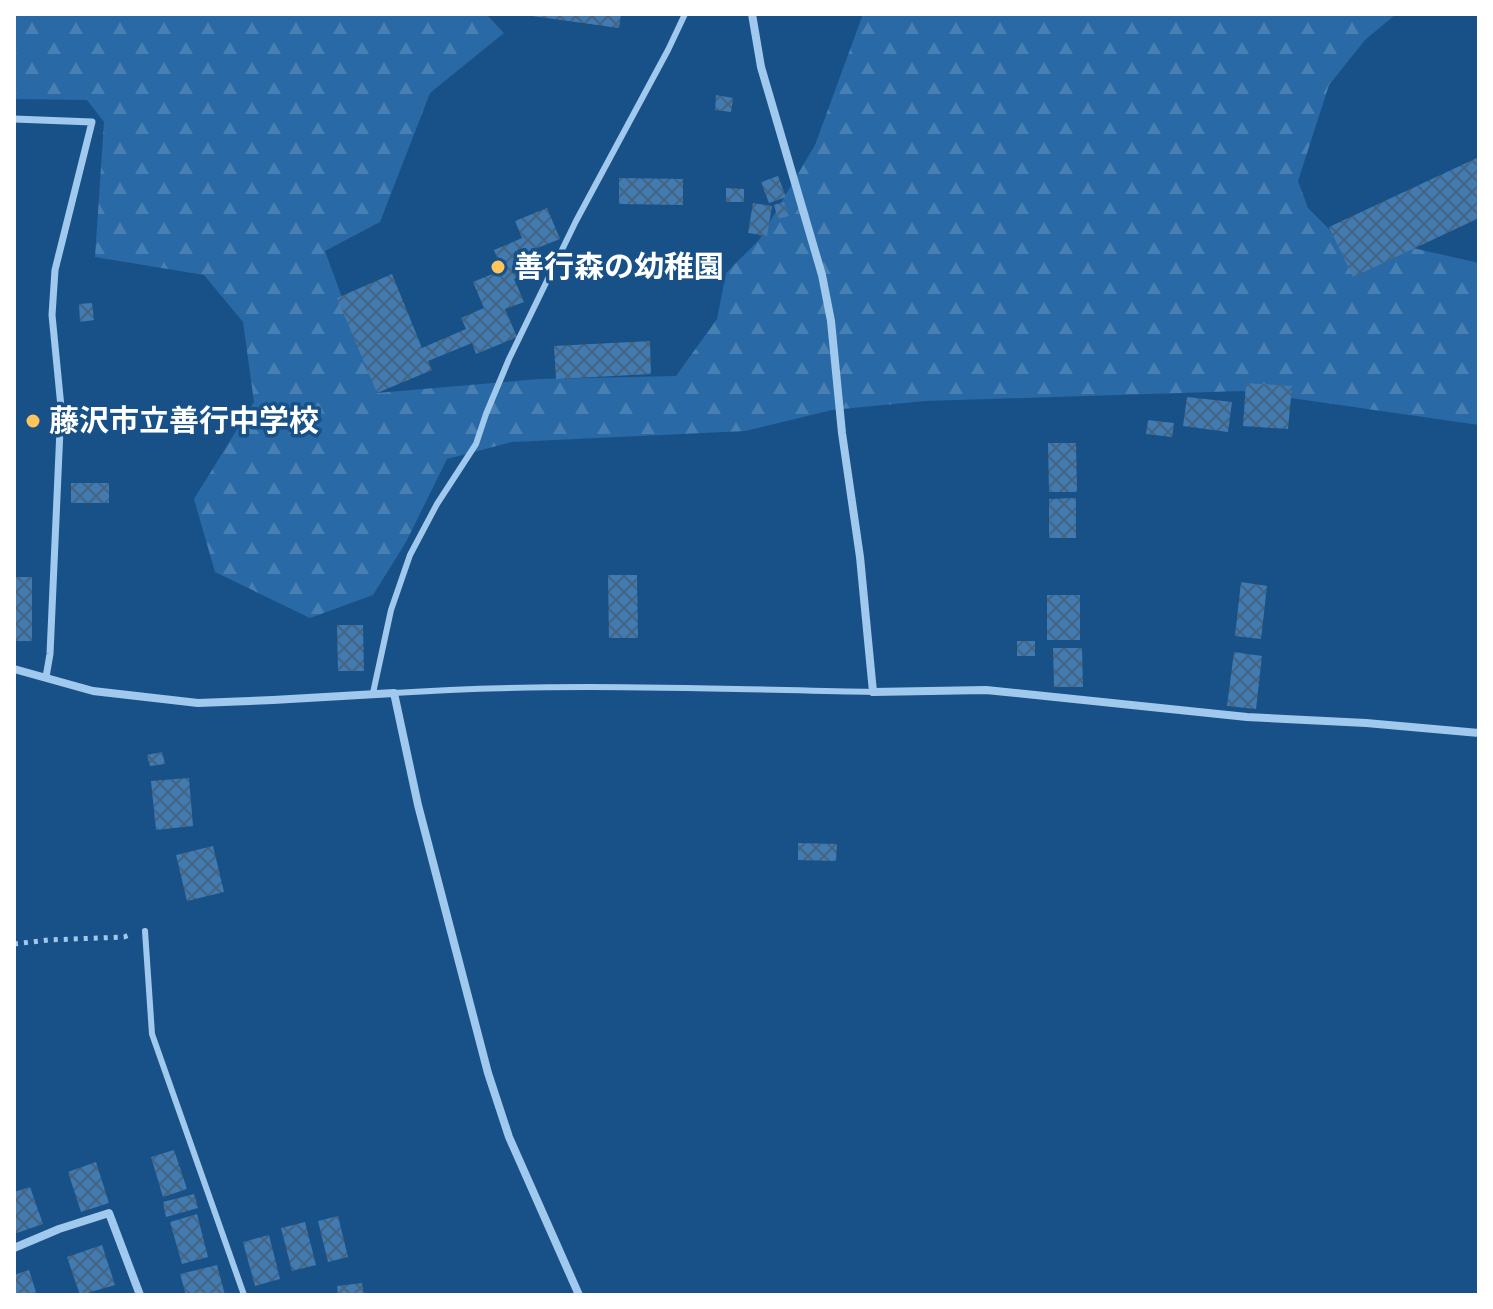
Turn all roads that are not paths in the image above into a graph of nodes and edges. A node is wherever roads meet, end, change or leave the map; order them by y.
1 (685, 14) edge
2 (752, 14) edge
3 (14, 119) edge
4 (14, 669) edge
5 (46, 677) junction
6 (873, 692) junction
7 (373, 693) junction
8 (394, 693) junction
9 (1479, 733) edge
10 (145, 931) road end
11 (14, 1248) edge
12 (140, 1295) edge
13 (244, 1295) edge
14 (579, 1295) edge

1 - 7 lane
2 - 6 street
3 - 5 street
4 - 5 street
5 - 7 street
6 - 8 lane
6 - 9 street
7 - 8 street
8 - 14 street
10 - 13 lane
11 - 12 street

